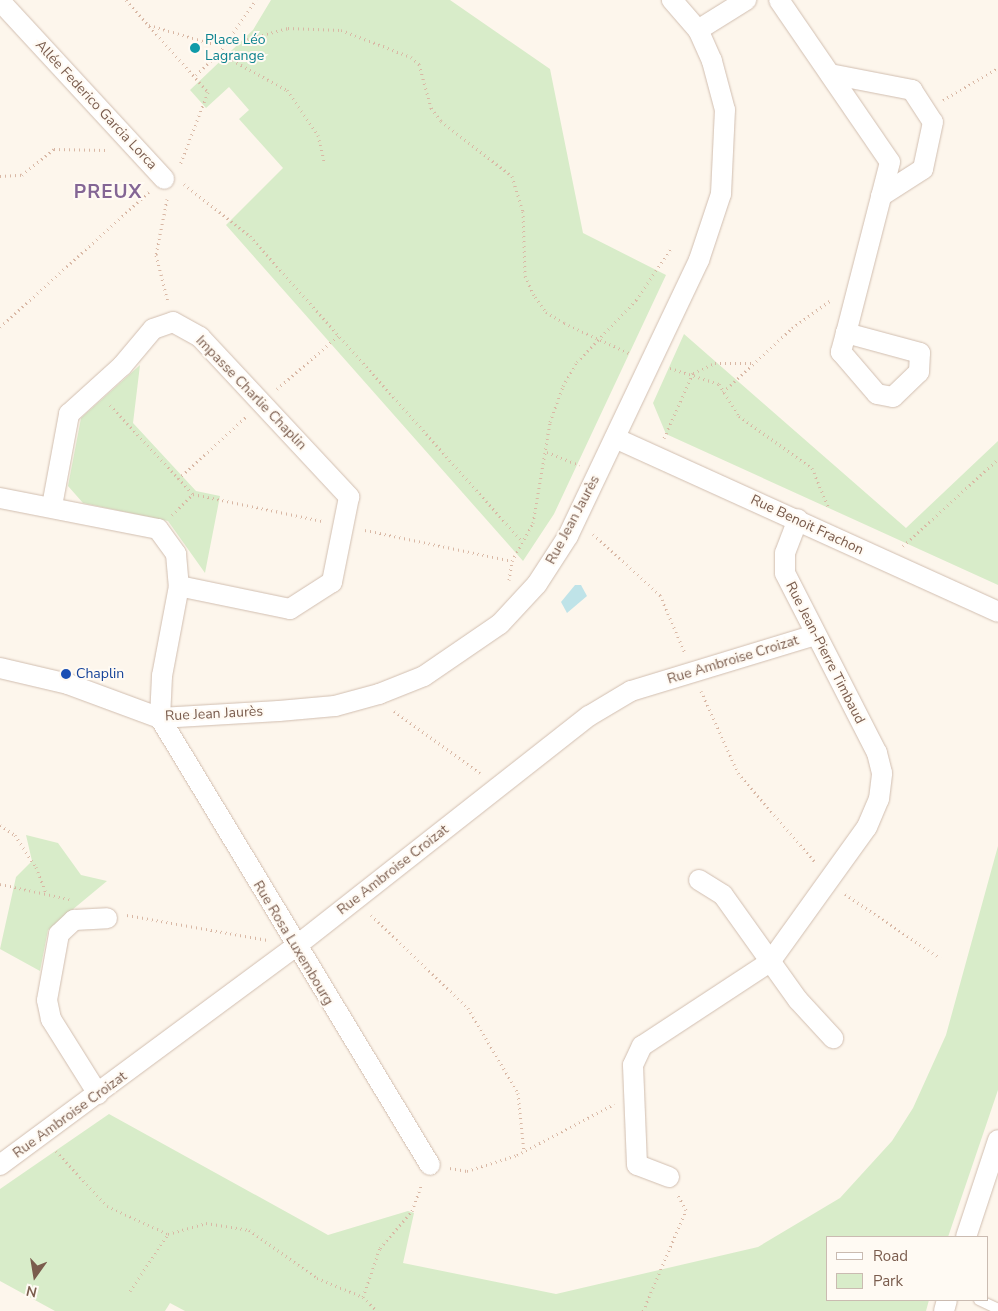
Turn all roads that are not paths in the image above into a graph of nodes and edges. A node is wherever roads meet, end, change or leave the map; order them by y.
1 (672, 0) edge
2 (746, 0) edge
3 (779, 0) edge
4 (0, 1) edge
5 (698, 30) junction
6 (830, 74) junction
7 (164, 178) road end
8 (881, 196) junction
9 (846, 333) dead end
10 (616, 438) junction
11 (0, 498) edge
12 (52, 506) junction
13 (798, 519) junction
14 (179, 586) junction
15 (998, 612) edge
16 (816, 635) junction
17 (0, 668) edge
18 (160, 718) junction
19 (699, 880) dead end
20 (107, 918) road end
21 (296, 948) junction
22 (770, 962) junction
23 (833, 1038) dead end
24 (98, 1094) junction
25 (998, 1140) edge
26 (0, 1165) edge
27 (430, 1165) road end
28 (993, 1168) edge
29 (669, 1177) road end
30 (966, 1236) edge
31 (981, 1301) edge
32 (998, 1309) edge

1 - 5 street, Rue Jean Jaurès
2 - 5 street
3 - 6 street
4 - 7 street, Allée Federico Garcia Lorca
5 - 10 street, Rue Jean Jaurès
6 - 8 street
6 - 8 street
8 - 9 street
10 - 13 street, Rue Benoit Frachon
10 - 18 street, Rue Jean Jaurès
11 - 12 street
12 - 14 street
12 - 14 street, Impasse Charlie Chaplin
13 - 15 street, Rue Benoit Frachon
13 - 16 street, Rue Jean-Pierre Timbaud
14 - 18 street
16 - 21 street, Rue Ambroise Croizat
16 - 22 street, Rue Jean-Pierre Timbaud
17 - 18 street, Rue Jean Jaurès
18 - 21 street, Rue Rosa Luxembourg
19 - 22 street
20 - 24 street
21 - 24 street, Rue Ambroise Croizat
21 - 27 street, Rue Rosa Luxembourg
22 - 23 street
22 - 29 street, Rue Jean-Pierre Timbaud
24 - 26 street, Rue Ambroise Croizat
25 - 28 street
28 - 30 street
31 - 32 lane

